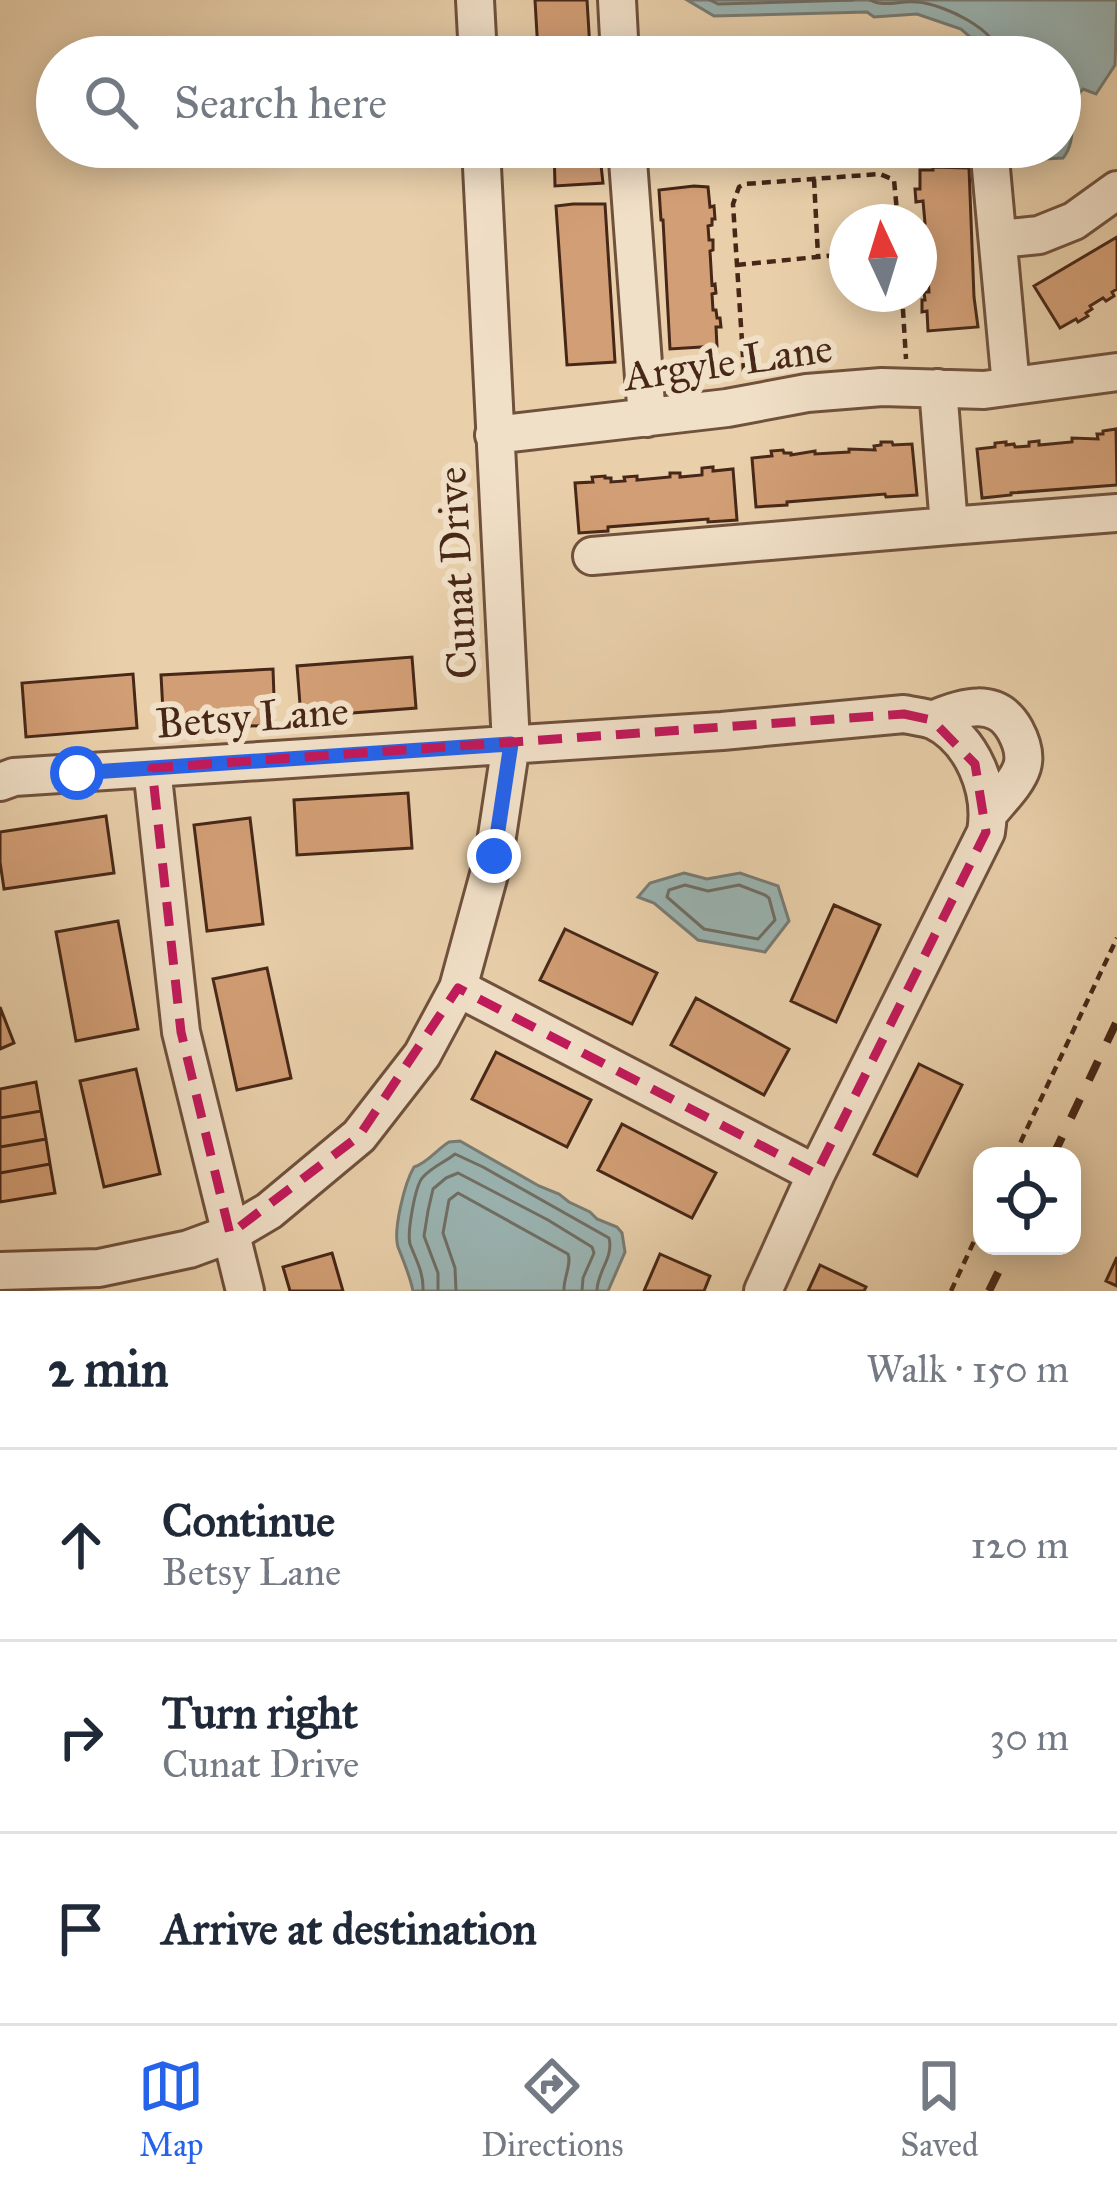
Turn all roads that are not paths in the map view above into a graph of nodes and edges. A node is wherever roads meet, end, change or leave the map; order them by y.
1 (475, 0) edge
2 (616, 0) edge
3 (477, 36) edge
4 (619, 36) edge
5 (483, 168) edge
6 (628, 168) edge
7 (991, 168) edge
8 (1117, 190) edge
9 (999, 239) junction
10 (1117, 372) edge
11 (1011, 386) junction
12 (938, 388) junction
13 (646, 418) junction
14 (494, 435) junction
15 (1117, 513) edge
16 (949, 526) junction
17 (592, 556) dead end
18 (932, 720) junction
19 (511, 744) junction
20 (152, 768) junction
21 (0, 782) edge
22 (989, 813) junction
23 (458, 988) junction
24 (815, 1174) junction
25 (230, 1234) junction
26 (0, 1271) edge
27 (245, 1291) edge
28 (764, 1291) edge

1 - 3 street
2 - 4 street
5 - 14 street, Cunat Drive
6 - 13 street
7 - 9 street
8 - 9 street
9 - 11 street
10 - 11 street, Argyle Lane
11 - 12 street, Argyle Lane
12 - 13 street, Argyle Lane
12 - 16 street
13 - 14 street, Argyle Lane
14 - 19 street, Cunat Drive
15 - 16 street
16 - 17 street
18 - 19 street, Betsy Lane
18 - 22 street
18 - 22 street, Betsy Lane
19 - 20 street, Betsy Lane
19 - 23 street, Cunat Drive
20 - 21 street, Betsy Lane
20 - 25 street
22 - 24 street
23 - 24 street
23 - 25 street, Cunat Drive
24 - 28 street
25 - 26 street, Cunat Drive
25 - 27 street

